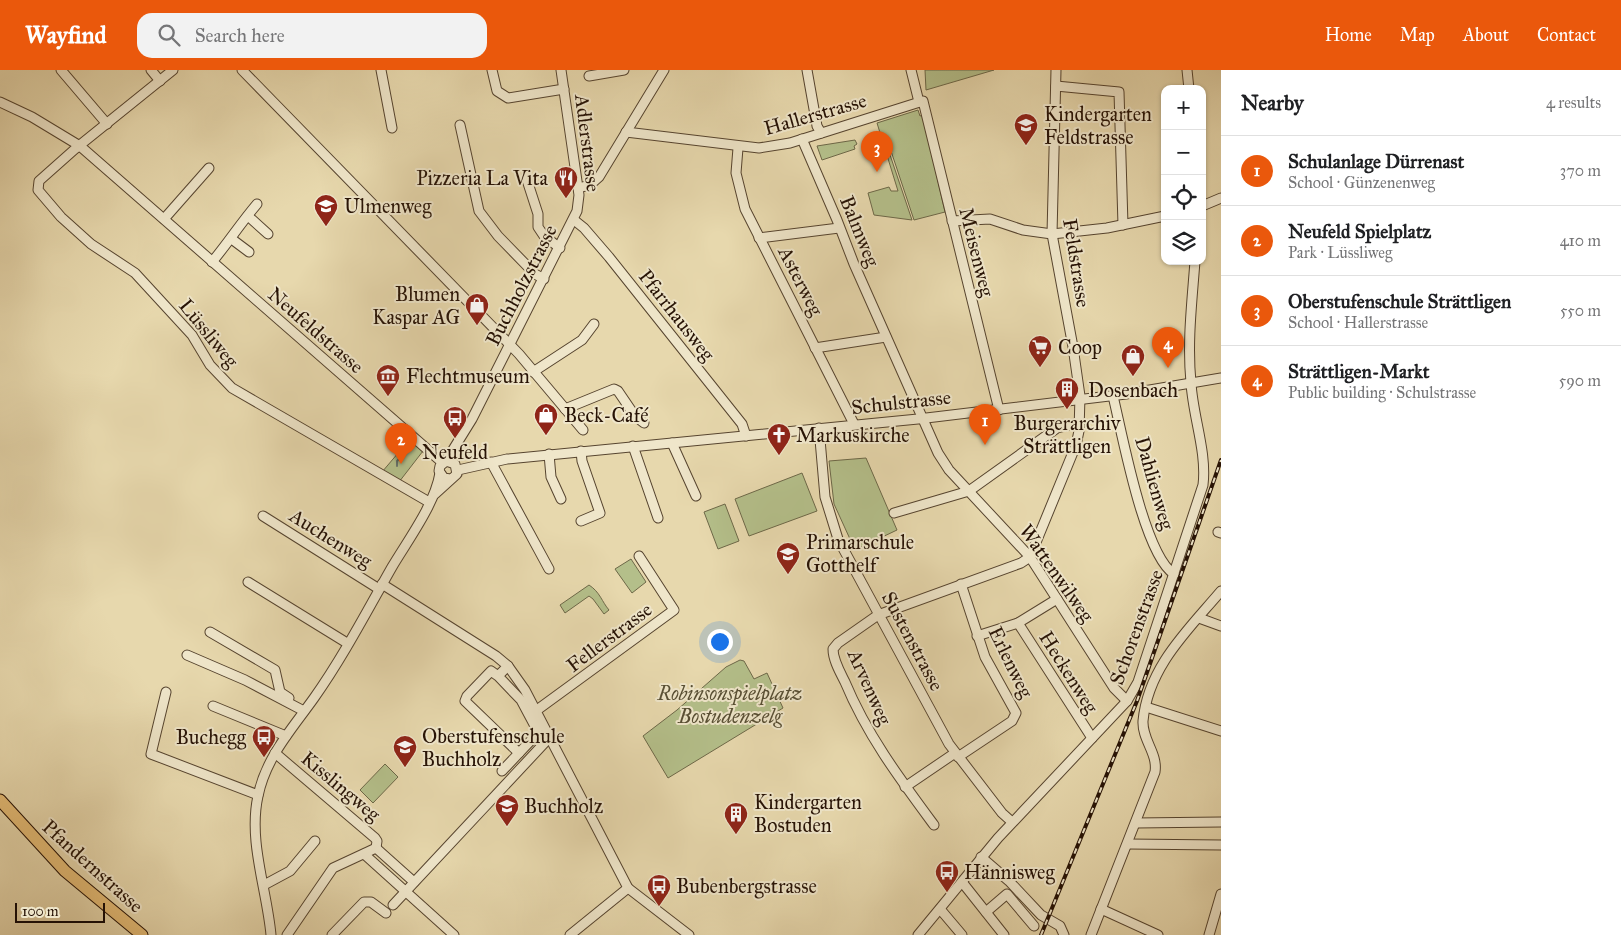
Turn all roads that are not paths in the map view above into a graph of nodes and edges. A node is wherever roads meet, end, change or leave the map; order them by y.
1 (61, 70) edge
2 (151, 70) edge
3 (173, 70) edge
4 (242, 70) edge
5 (381, 70) edge
6 (492, 70) edge
7 (561, 70) edge
8 (624, 70) edge
9 (664, 70) edge
10 (807, 70) edge
11 (911, 70) edge
12 (1056, 70) edge
13 (1188, 70) edge
14 (589, 76) dead end
15 (160, 81) junction
16 (1189, 85) edge
17 (1056, 86) junction
18 (564, 89) junction
19 (0, 102) edge
20 (921, 102) junction
21 (107, 124) junction
22 (460, 124) dead end
23 (392, 128) dead end
24 (626, 132) junction
25 (821, 134) junction
26 (802, 140) junction
27 (80, 146) junction
28 (738, 148) junction
29 (210, 168) dead end
30 (526, 177) dead end
31 (578, 188) junction
32 (1221, 198) edge
33 (257, 204) dead end
34 (1206, 204) edge
35 (248, 216) junction
36 (1161, 217) edge
37 (164, 219) junction
38 (574, 220) junction
39 (952, 221) junction
40 (1123, 225) junction
41 (839, 228) junction
42 (268, 234) dead end
43 (1052, 234) junction
44 (759, 238) junction
45 (233, 240) junction
46 (560, 248) junction
47 (249, 252) dead end
48 (212, 262) junction
49 (1195, 265) edge
50 (544, 279) junction
51 (594, 324) dead end
52 (886, 337) junction
53 (509, 346) junction
54 (815, 348) junction
55 (533, 372) junction
56 (1221, 378) edge
57 (1191, 384) junction
58 (1113, 396) junction
59 (1080, 400) junction
60 (565, 409) junction
61 (999, 410) junction
62 (923, 419) junction
63 (644, 423) dead end
64 (1079, 423) junction
65 (854, 424) junction
66 (819, 428) junction
67 (583, 430) dead end
68 (746, 436) junction
69 (672, 442) junction
70 (633, 446) junction
71 (549, 454) junction
72 (581, 454) junction
73 (490, 462) junction
74 (450, 464) junction
75 (440, 473) junction
76 (450, 479) junction
77 (969, 491) junction
78 (696, 496) dead end
79 (431, 499) junction
80 (561, 499) dead end
81 (894, 513) dead end
82 (604, 515) dead end
83 (263, 516) dead end
84 (658, 518) dead end
85 (580, 521) dead end
86 (639, 556) dead end
87 (1030, 557) junction
88 (549, 568) dead end
89 (1174, 574) junction
90 (248, 582) dead end
91 (961, 584) junction
92 (381, 587) junction
93 (1221, 591) edge
94 (1057, 599) junction
95 (878, 615) junction
96 (1199, 618) junction
97 (1018, 623) junction
98 (1221, 626) edge
99 (210, 632) dead end
100 (977, 636) junction
101 (347, 643) junction
102 (187, 655) dead end
103 (508, 666) junction
104 (498, 676) junction
105 (166, 692) dead end
106 (1127, 701) junction
107 (213, 706) dead end
108 (1146, 708) junction
109 (306, 710) junction
110 (537, 710) junction
111 (1221, 731) edge
112 (286, 736) junction
113 (550, 737) junction
114 (1092, 738) junction
115 (275, 753) junction
116 (519, 753) junction
117 (956, 755) junction
118 (502, 771) dead end
119 (905, 787) junction
120 (258, 795) junction
121 (0, 800) edge
122 (1012, 822) junction
123 (1221, 822) edge
124 (1136, 823) junction
125 (934, 825) dead end
126 (315, 841) dead end
127 (1128, 844) junction
128 (1221, 846) edge
129 (376, 848) junction
130 (364, 854) junction
131 (982, 857) junction
132 (414, 882) junction
133 (962, 882) junction
134 (264, 885) junction
135 (628, 888) junction
136 (406, 891) junction
137 (1221, 894) edge
138 (393, 905) dead end
139 (940, 909) junction
140 (1101, 909) junction
141 (986, 912) junction
142 (386, 913) dead end
143 (1034, 926) dead end
144 (142, 935) edge
145 (271, 935) edge
146 (287, 935) edge
147 (332, 935) edge
148 (454, 935) edge
149 (570, 935) edge
150 (689, 935) edge
151 (918, 935) edge
152 (962, 935) edge
153 (1004, 935) edge
154 (1064, 935) edge
155 (1091, 935) edge
156 (1158, 935) edge
157 (1209, 935) edge

1 - 21 street
2 - 15 street
3 - 15 street
4 - 53 street
5 - 23 street
6 - 18 street
7 - 18 street, Adlerstrasse
8 - 14 street
9 - 24 street
10 - 25 street
11 - 20 street, Meisenweg
12 - 17 street, Feldstrasse
13 - 16 street
15 - 21 street
17 - 40 street
17 - 43 street, Feldstrasse
18 - 31 street, Adlerstrasse
19 - 27 street, Neufeldstrasse
20 - 25 street, Hallerstrasse
20 - 39 street, Meisenweg
21 - 27 street
22 - 50 street
24 - 28 street, Hallerstrasse
24 - 31 street
25 - 26 street, Hallerstrasse
26 - 28 street, Hallerstrasse
26 - 41 street, Balmweg
27 - 37 street, Neufeldstrasse
27 - 79 street, Lüssliweg
28 - 44 street, Asterweg
29 - 37 street
30 - 46 street
31 - 38 street, Adlerstrasse
32 - 34 street
33 - 35 street
35 - 42 street
35 - 45 street
36 - 40 street
37 - 48 street, Neufeldstrasse
38 - 46 street, Buchholzstrasse
38 - 68 street, Pfarrhausweg
39 - 43 street
39 - 61 street, Meisenweg
40 - 43 street
41 - 44 street
41 - 52 street, Balmweg
43 - 59 street, Feldstrasse
44 - 54 street, Asterweg
45 - 47 street
45 - 48 street
46 - 50 street, Buchholzstrasse
48 - 74 street, Neufeldstrasse
49 - 57 street, Schorenstrasse
50 - 53 street, Buchholzstrasse
51 - 55 street
52 - 54 street
52 - 62 street, Balmweg
53 - 55 street
53 - 74 street, Buchholzstrasse
54 - 65 street, Asterweg
55 - 60 street
56 - 57 street, Schulstrasse
57 - 58 street, Schulstrasse
57 - 89 street, Schorenstrasse
58 - 59 street, Schulstrasse
58 - 89 street, Dahlienweg
59 - 61 street, Schulstrasse
59 - 64 street, Feldstrasse
60 - 63 street
60 - 67 street
61 - 62 street, Schulstrasse
62 - 65 street, Schulstrasse
62 - 77 street, Wattenwilweg
64 - 77 street
64 - 87 street, Feldstrasse
65 - 66 street, Schulstrasse
66 - 68 street, Schulstrasse
66 - 95 street, Sustenstrasse
68 - 69 street, Schulstrasse
69 - 70 street, Schulstrasse
69 - 78 street
70 - 72 street, Schulstrasse
70 - 84 street
71 - 72 street, Schulstrasse
71 - 73 street, Schulstrasse
71 - 80 street
72 - 82 street
72 - 85 street
73 - 74 street, Schulstrasse
73 - 88 street
74 - 75 street
74 - 76 street, Buchholzstrasse
75 - 76 street
75 - 79 street
76 - 79 street
77 - 81 street
77 - 87 street, Wattenwilweg
79 - 92 street
83 - 92 street, Auchenweg
86 - 110 street, Fellerstrasse
87 - 91 street, Arvenweg
87 - 94 street, Wattenwilweg
89 - 106 street, Schorenstrasse
90 - 101 street
91 - 95 street, Arvenweg
91 - 100 street, Erlenweg
92 - 101 street
92 - 103 street, Auchenweg
93 - 96 street
94 - 97 street, Heckenweg
94 - 106 street, Wattenwilweg
95 - 117 street, Sustenstrasse
95 - 119 street, Arvenweg
96 - 98 street
96 - 108 street
97 - 100 street, Heckenweg
97 - 114 street, Heckenweg
99 - 109 street
100 - 117 street, Erlenweg
101 - 109 street
102 - 109 street
103 - 104 street
103 - 110 street, Auchenweg
104 - 116 street
104 - 116 street
105 - 120 street
106 - 114 street, Schorenstrasse
107 - 112 street
108 - 111 street
108 - 124 street
109 - 112 street
110 - 113 street, Auchenweg
112 - 115 street
113 - 132 street
113 - 135 street
114 - 122 street, Schorenstrasse
115 - 120 street
115 - 129 street, Kisslingweg
116 - 118 street
117 - 119 street
117 - 122 street, Sustenstrasse
119 - 125 street, Arvenweg
120 - 134 street
121 - 144 main road, Pfandernstrasse
122 - 131 street, Schorenstrasse
123 - 124 street
124 - 127 street
126 - 134 street
127 - 128 street
127 - 140 street
129 - 130 street
129 - 132 street, Kisslingweg
130 - 136 street
130 - 146 street
131 - 133 street, Schorenstrasse
131 - 154 street
132 - 136 street
133 - 139 street, Schorenstrasse
133 - 141 street
134 - 145 street
135 - 149 street
135 - 150 street
136 - 138 street
136 - 148 street
137 - 157 street
139 - 151 street, Schorenstrasse
139 - 152 street
140 - 155 street
140 - 156 street
141 - 143 street
141 - 153 street
142 - 147 street

